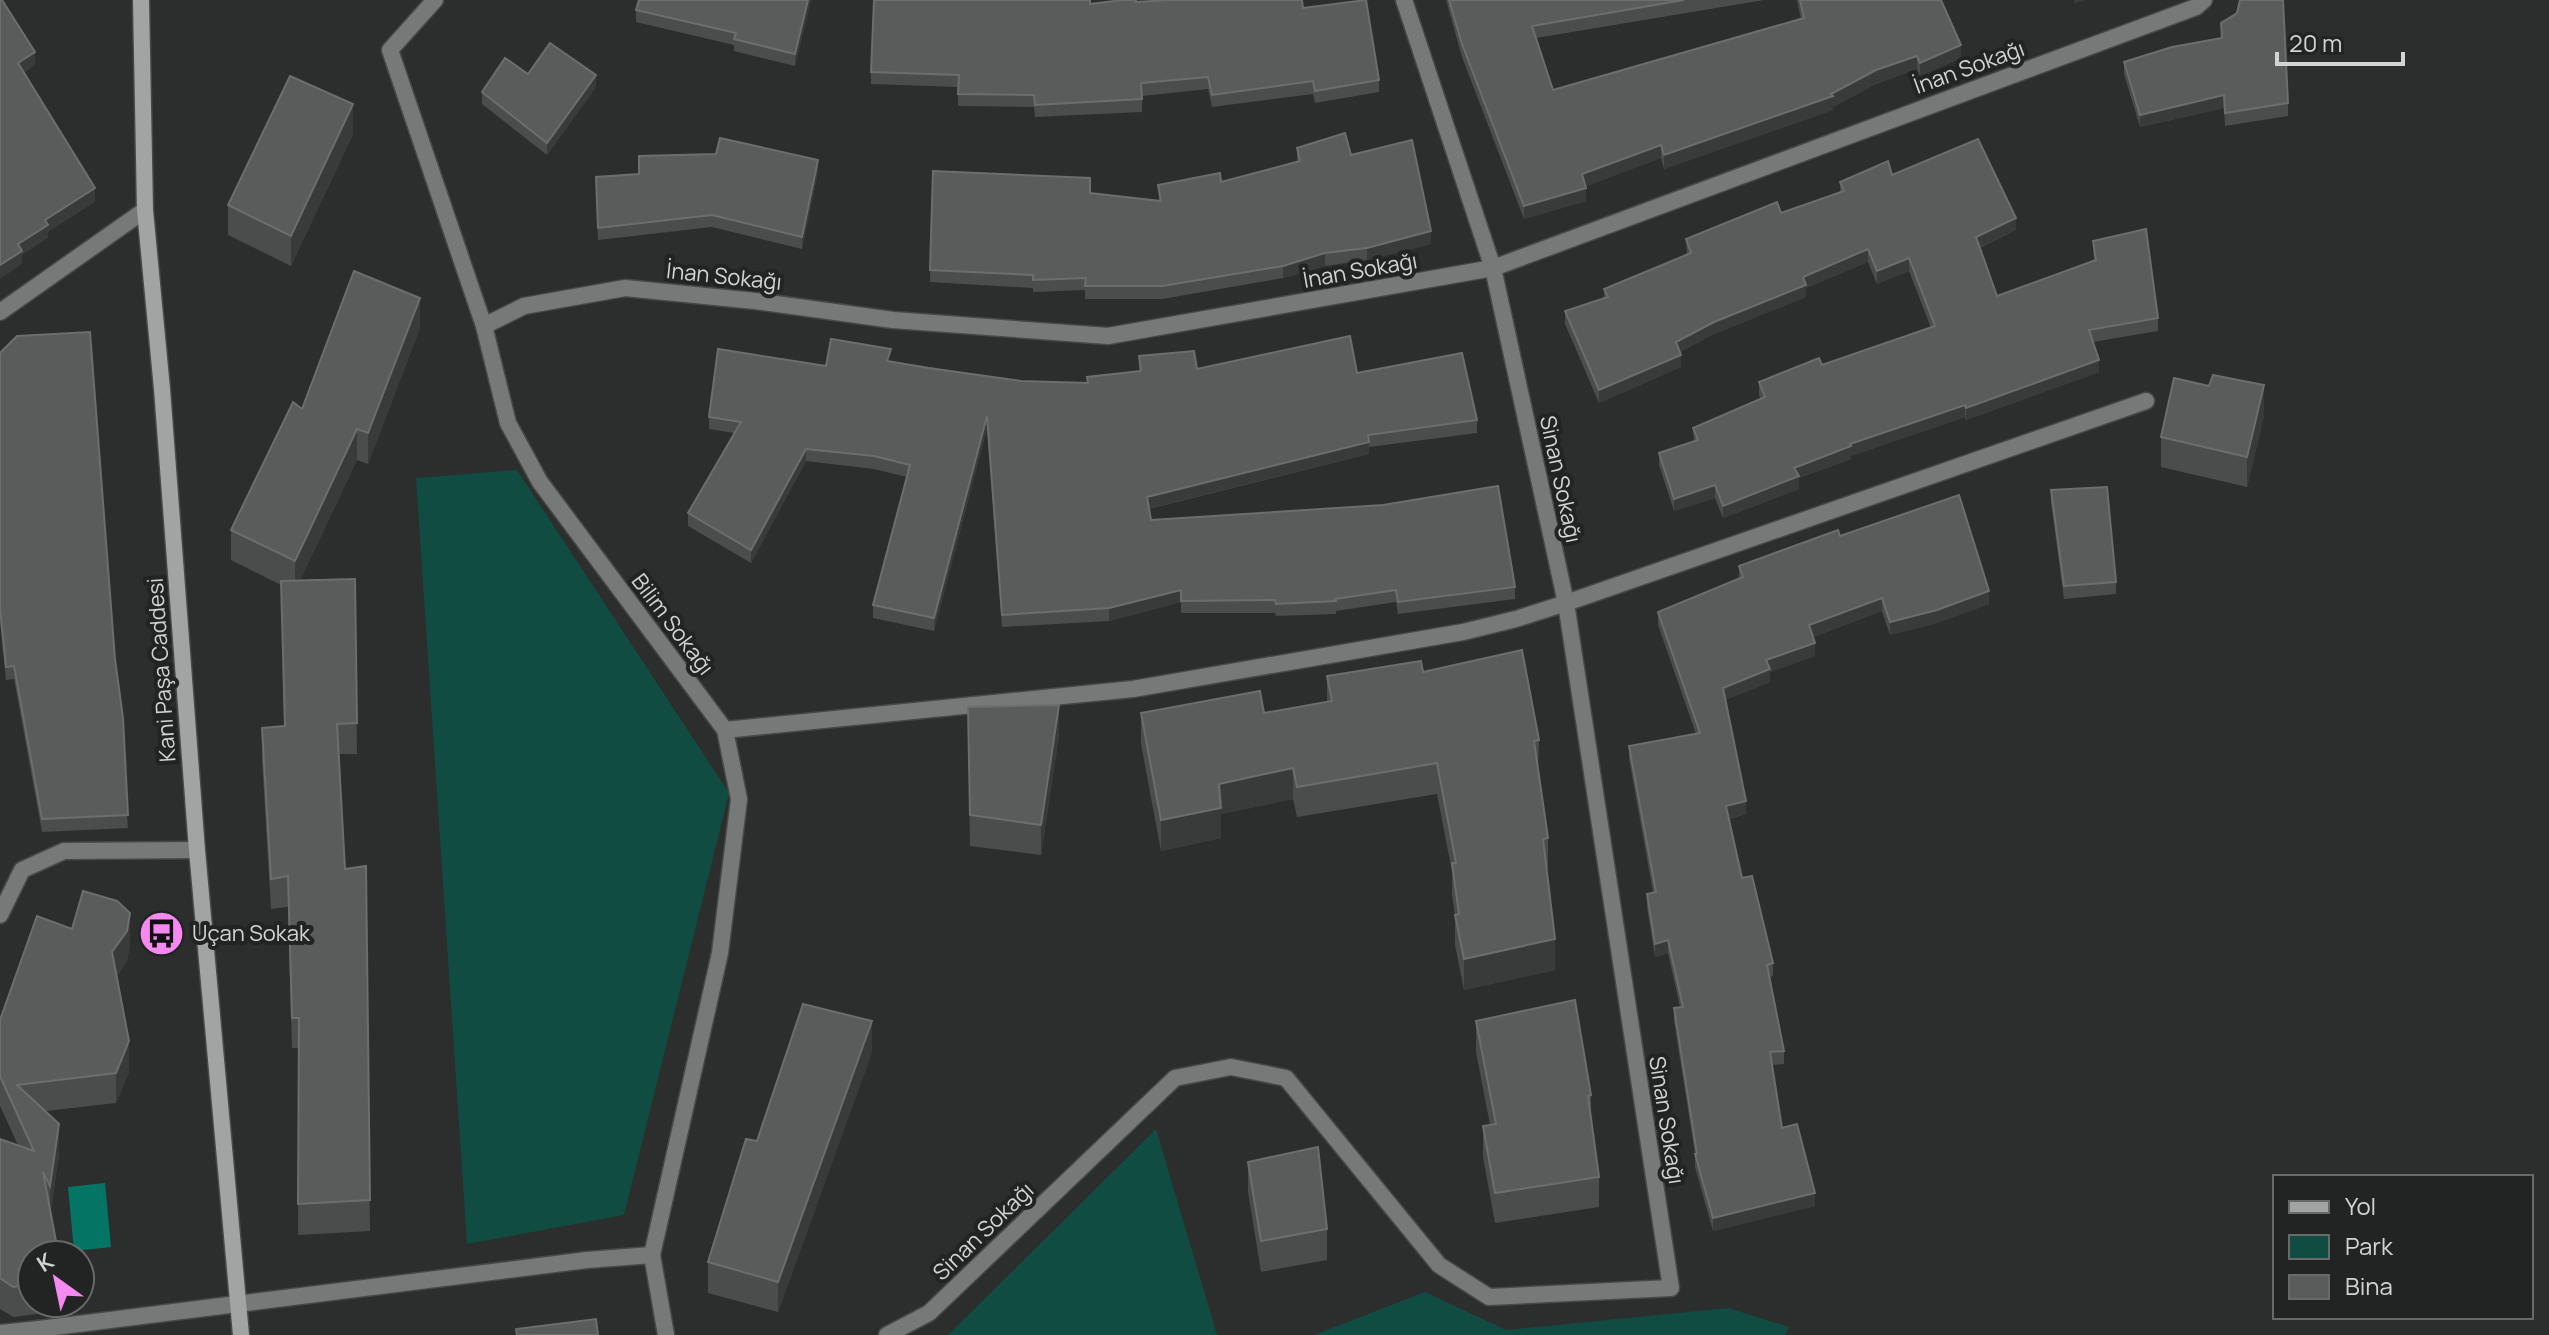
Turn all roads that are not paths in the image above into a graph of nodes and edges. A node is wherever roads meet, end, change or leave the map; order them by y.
1 (141, 0) edge
2 (435, 0) edge
3 (1404, 0) edge
4 (2204, 0) edge
5 (145, 210) junction
6 (1493, 268) junction
7 (0, 312) edge
8 (484, 326) junction
9 (2146, 401) dead end
10 (1566, 603) junction
11 (725, 730) junction
12 (197, 850) junction
13 (0, 915) edge
14 (652, 1255) junction
15 (239, 1303) junction
16 (39, 1332) edge
17 (0, 1333) edge
18 (241, 1335) edge
19 (666, 1335) edge
20 (887, 1335) edge

1 - 5 street, Kani Paşa Caddesi
2 - 8 street, Bilim Sokağı
3 - 6 street, Sinan Sokağı
4 - 6 street, İnan Sokağı
5 - 7 street
5 - 12 street, Kani Paşa Caddesi
6 - 8 street, İnan Sokağı
6 - 10 street, Sinan Sokağı
8 - 11 street, Bilim Sokağı
9 - 10 street
10 - 11 street
10 - 20 street, Sinan Sokağı
11 - 14 street, Bilim Sokağı
12 - 13 street
12 - 15 street, Kani Paşa Caddesi
14 - 15 street
14 - 19 street
15 - 16 street
15 - 18 street, Kani Paşa Caddesi
16 - 17 street

